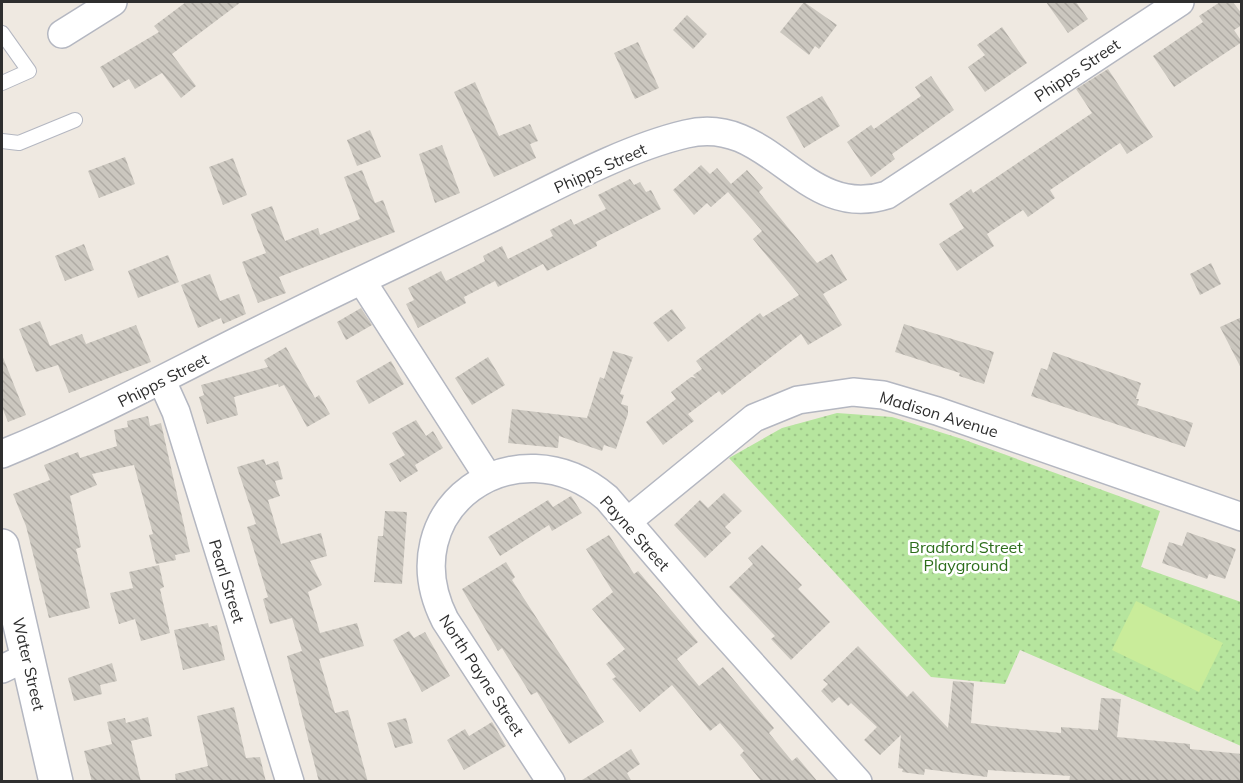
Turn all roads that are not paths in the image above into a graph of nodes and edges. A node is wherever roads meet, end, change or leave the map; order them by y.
1 (113, 2) edge
2 (1180, 2) edge
3 (2, 33) edge
4 (62, 34) dead end
5 (2, 82) edge
6 (75, 120) dead end
7 (2, 141) edge
8 (362, 281) junction
9 (162, 381) junction
10 (2, 454) edge
11 (488, 477) junction
12 (1242, 517) edge
13 (628, 521) junction
14 (2, 546) edge
15 (14, 663) edge
16 (56, 782) edge
17 (290, 782) edge
18 (551, 782) edge
19 (858, 782) edge

1 - 4 street
2 - 8 street, Phipps Street
3 - 5 lane
6 - 7 lane
8 - 9 street, Phipps Street
8 - 11 street
9 - 10 street, Phipps Street
9 - 17 street, Pearl Street
11 - 13 street, Payne Street
11 - 18 street, North Payne Street
12 - 13 street, Madison Avenue
13 - 19 street, Payne Street
14 - 15 main road, Water Street
15 - 16 main road, Water Street

